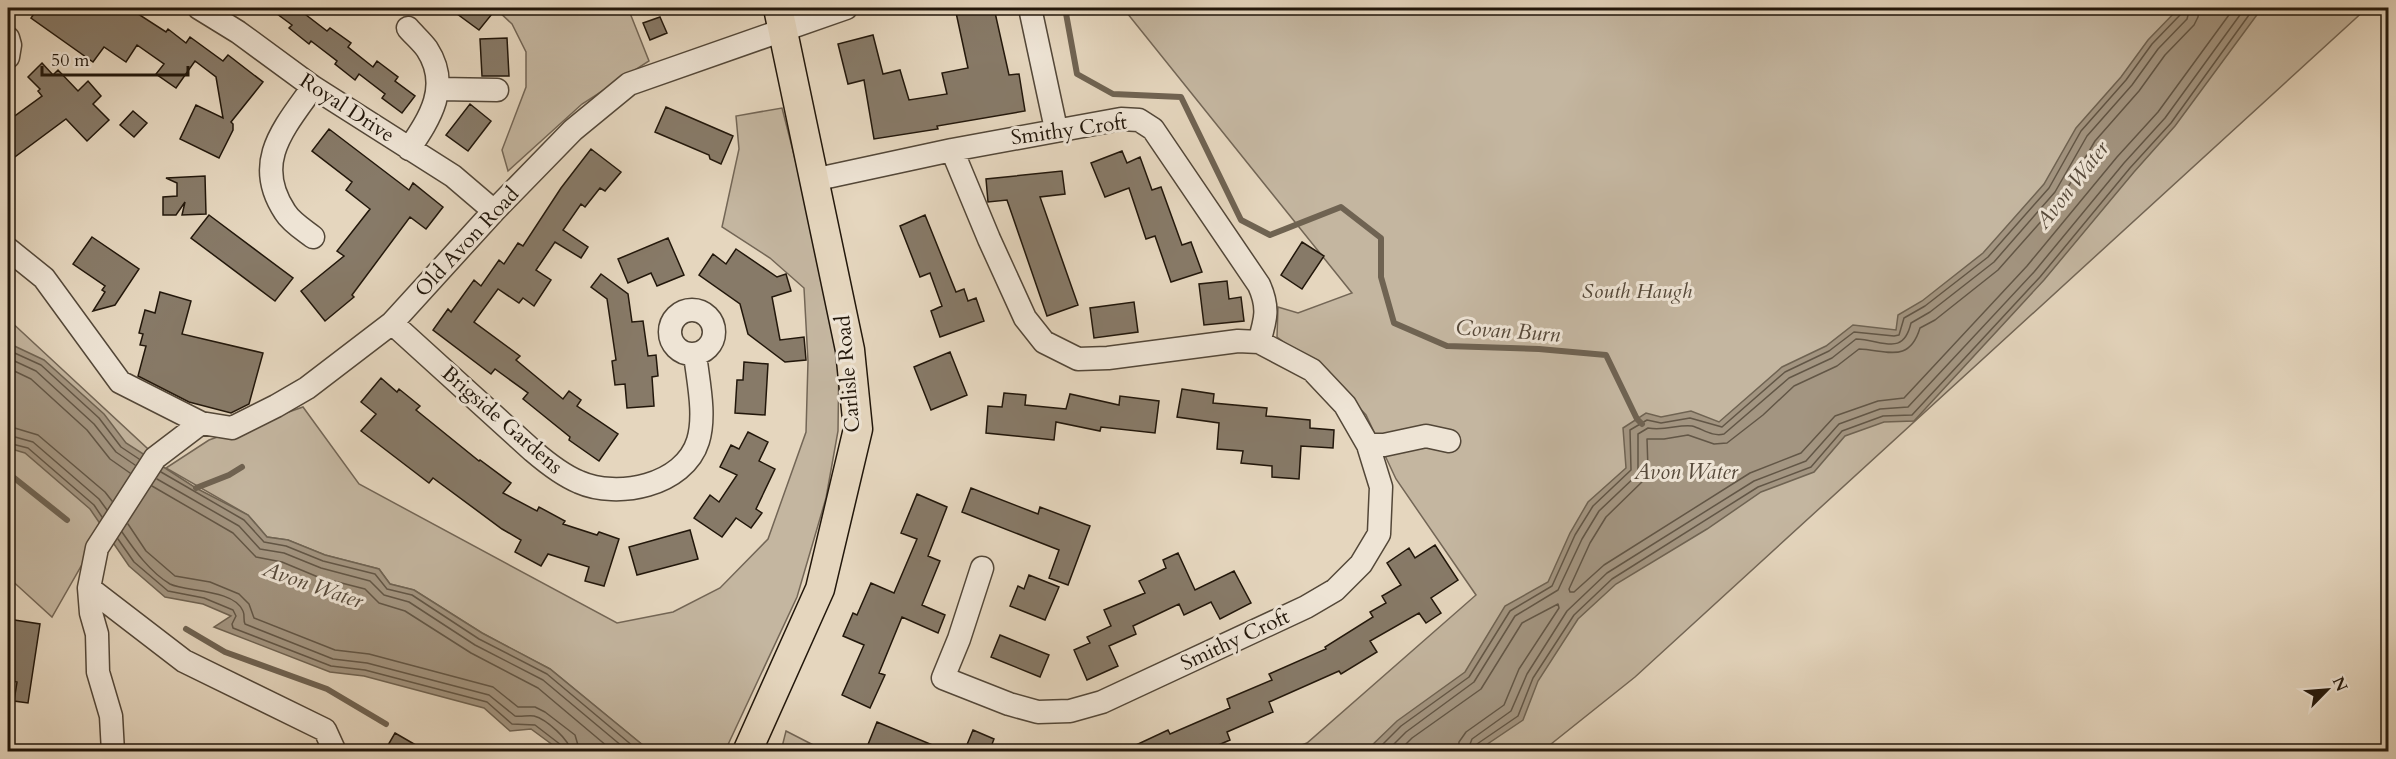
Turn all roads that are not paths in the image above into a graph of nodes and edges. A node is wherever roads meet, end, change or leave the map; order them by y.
1 (199, 8) edge
2 (846, 8) edge
3 (1030, 8) edge
4 (781, 18) edge
5 (408, 28) dead end
6 (8, 38) edge
7 (8, 57) edge
8 (313, 87) junction
9 (440, 89) junction
10 (497, 90) dead end
11 (1056, 129) junction
12 (409, 149) junction
13 (952, 150) junction
14 (813, 180) junction
15 (494, 211) junction
16 (313, 237) dead end
17 (8, 249) edge
18 (392, 323) junction
19 (1259, 342) junction
20 (695, 354) dead end
21 (201, 423) junction
22 (1449, 441) dead end
23 (1368, 445) junction
24 (982, 568) dead end
25 (89, 588) junction
26 (752, 740) edge
27 (113, 752) edge
28 (335, 752) edge

1 - 8 street, Royal Drive
2 - 4 street, Old Avon Road
3 - 11 street
4 - 14 main road, Carlisle Road
4 - 15 street, Old Avon Road
5 - 9 street
6 - 7 street
8 - 12 street, Royal Drive
8 - 16 street
9 - 10 street
9 - 12 street
11 - 13 street, Smithy Croft
11 - 19 street, Smithy Croft
12 - 15 street, Royal Drive
13 - 14 street, Smithy Croft
13 - 19 street, Smithy Croft
14 - 26 main road, Carlisle Road
15 - 18 street, Old Avon Road
17 - 21 street, Old Avon Road
18 - 20 street, Brigside Gardens
18 - 21 street, Old Avon Road
19 - 23 street, Smithy Croft
21 - 25 street
22 - 23 street
23 - 24 street, Smithy Croft
25 - 27 street
25 - 28 street

